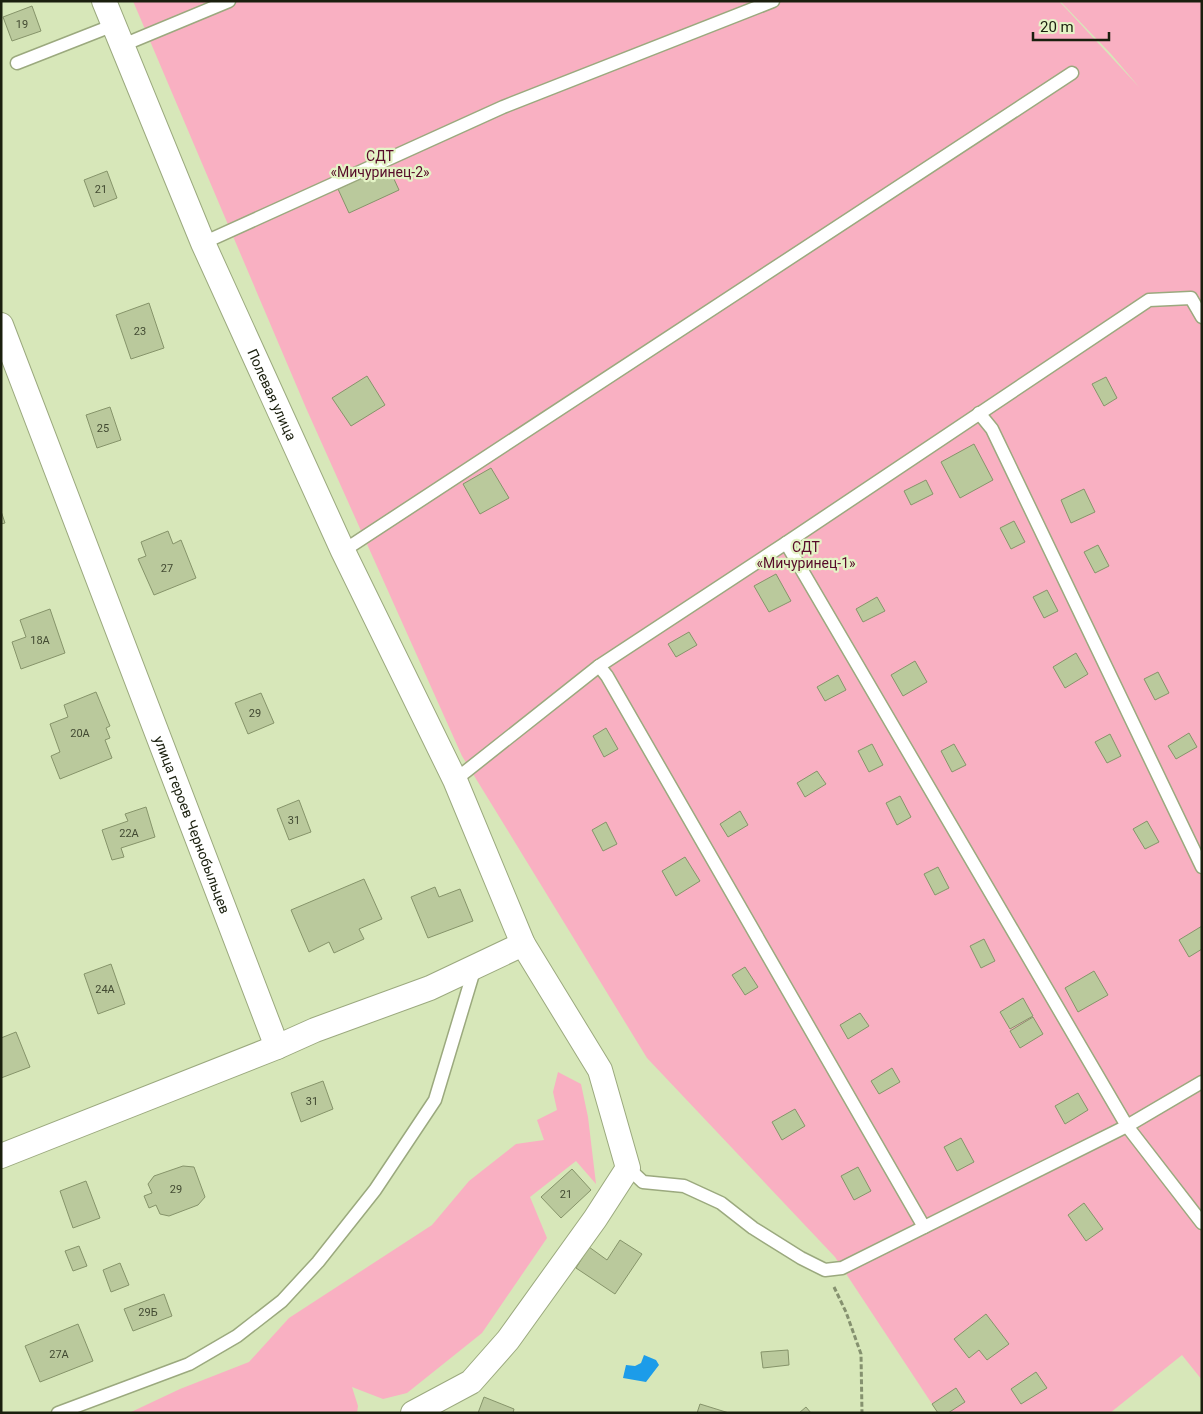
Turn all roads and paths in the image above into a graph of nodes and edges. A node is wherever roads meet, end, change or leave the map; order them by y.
1 (104, 1) edge
2 (229, 1) edge
3 (773, 1) edge
4 (118, 35) junction
5 (17, 63) dead end
6 (1072, 73) dead end
7 (203, 243) junction
8 (1202, 317) edge
9 (1, 325) edge
10 (979, 413) junction
11 (786, 542) junction
12 (343, 551) junction
13 (599, 666) junction
14 (455, 780) junction
15 (1202, 867) edge
16 (523, 944) junction
17 (475, 967) junction
18 (277, 1047) junction
19 (1202, 1082) edge
20 (1126, 1126) junction
21 (1, 1156) edge
22 (628, 1168) junction
23 (1202, 1223) edge
24 (924, 1227) junction
25 (826, 1270) junction
26 (58, 1413) edge
27 (413, 1413) edge
28 (862, 1413) edge

1 - 4 street, Полевая улица
2 - 4 lane
3 - 7 lane
4 - 5 lane
4 - 7 street, Полевая улица
6 - 12 lane
7 - 12 street, Полевая улица
8 - 10 lane
9 - 18 street, улица героев Чернобыльцев
10 - 11 lane
10 - 15 lane
11 - 13 lane
11 - 20 lane
12 - 14 street, Полевая улица
13 - 14 lane
13 - 24 lane
14 - 16 street, Полевая улица
16 - 17 street
16 - 22 street, Полевая улица
17 - 18 street
17 - 26 lane
18 - 21 street
19 - 20 lane
20 - 23 lane
20 - 24 lane
22 - 25 lane
22 - 27 street
24 - 25 lane
25 - 28 path

